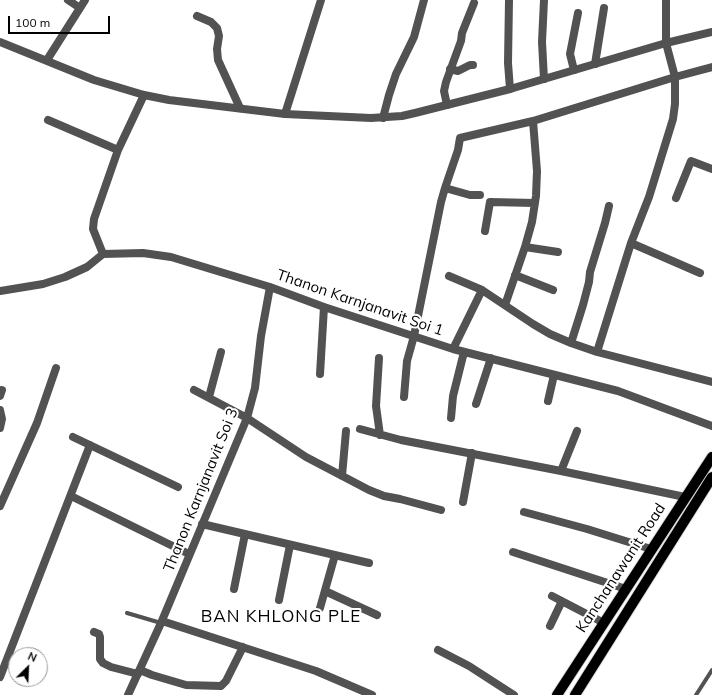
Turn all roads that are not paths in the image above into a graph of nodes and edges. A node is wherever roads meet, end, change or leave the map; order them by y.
1 (68, 0) edge
2 (85, 0) edge
3 (321, 0) edge
4 (424, 0) edge
5 (509, 0) edge
6 (544, 0) edge
7 (666, 0) edge
8 (474, 3) dead end
9 (80, 8) junction
10 (604, 8) dead end
11 (578, 13) dead end
12 (197, 16) dead end
13 (712, 32) edge
14 (0, 42) edge
15 (666, 43) junction
16 (47, 60) junction
17 (595, 64) junction
18 (473, 65) dead end
19 (712, 67) edge
20 (450, 69) junction
21 (574, 70) junction
22 (675, 77) junction
23 (544, 79) junction
24 (510, 89) junction
25 (144, 95) junction
26 (448, 105) junction
27 (240, 108) junction
28 (285, 114) junction
29 (383, 118) junction
30 (48, 120) dead end
31 (533, 121) junction
32 (118, 150) junction
33 (712, 170) edge
34 (445, 188) junction
35 (480, 195) dead end
36 (676, 198) dead end
37 (535, 203) junction
38 (609, 206) dead end
39 (485, 231) dead end
40 (631, 243) junction
41 (525, 247) junction
42 (558, 252) dead end
43 (103, 254) junction
44 (700, 272) dead end
45 (515, 275) junction
46 (449, 276) dead end
47 (270, 287) junction
48 (482, 290) junction
49 (552, 290) dead end
50 (0, 291) edge
51 (505, 305) junction
52 (324, 307) junction
53 (414, 336) junction
54 (571, 343) junction
55 (454, 349) junction
56 (221, 352) dead end
57 (464, 352) junction
58 (597, 352) junction
59 (379, 358) dead end
60 (491, 358) junction
61 (56, 368) dead end
62 (320, 374) dead end
63 (554, 374) junction
64 (711, 380) edge
65 (194, 390) dead end
66 (209, 397) junction
67 (404, 397) dead end
68 (548, 401) dead end
69 (476, 404) dead end
70 (0, 410) edge
71 (247, 418) junction
72 (451, 418) dead end
73 (712, 426) edge
74 (0, 428) edge
75 (360, 429) dead end
76 (346, 431) dead end
77 (577, 431) dead end
78 (380, 435) junction
79 (73, 437) dead end
80 (90, 445) junction
81 (472, 453) junction
82 (712, 457) edge
83 (561, 471) junction
84 (342, 476) junction
85 (712, 477) edge
86 (178, 487) dead end
87 (71, 496) junction
88 (685, 497) junction
89 (463, 502) dead end
90 (0, 506) edge
91 (441, 510) dead end
92 (524, 512) dead end
93 (202, 524) junction
94 (245, 534) junction
95 (290, 545) junction
96 (651, 549) junction
97 (514, 552) dead end
98 (189, 554) junction
99 (335, 554) junction
100 (369, 563) dead end
101 (234, 589) dead end
102 (626, 589) junction
103 (325, 591) junction
104 (552, 596) dead end
105 (279, 600) dead end
106 (562, 601) junction
107 (320, 608) dead end
108 (127, 613) dead end
109 (378, 615) dead end
110 (162, 622) junction
111 (604, 623) junction
112 (550, 626) dead end
113 (94, 632) dead end
114 (242, 647) junction
115 (438, 650) dead end
116 (712, 670) edge
117 (139, 672) junction
118 (0, 677) edge
119 (128, 695) edge
120 (372, 695) edge
121 (514, 695) edge
122 (557, 695) edge
123 (575, 695) edge
124 (696, 695) edge

1 - 9 street
2 - 9 street
3 - 28 street
4 - 29 street
5 - 24 street
6 - 23 street
7 - 15 street
8 - 20 street
9 - 16 street
10 - 17 street
11 - 21 street
12 - 27 street
13 - 15 street
14 - 16 street
15 - 17 street
15 - 22 street
16 - 25 street
17 - 21 street
18 - 20 street
19 - 22 street
20 - 26 street
21 - 23 street
22 - 31 street
22 - 40 street
23 - 24 street
24 - 26 street
25 - 27 street
25 - 32 street
26 - 29 street
27 - 28 street
28 - 29 street
30 - 32 street
31 - 34 street
31 - 37 street
32 - 43 street
33 - 36 street
34 - 35 street
34 - 53 street
37 - 39 street
37 - 41 street
38 - 54 street
40 - 44 street
40 - 58 street
41 - 42 street
41 - 45 street
43 - 47 street, Thanon Karnjanavit Soi 1
43 - 50 street
45 - 49 street
45 - 51 street
46 - 48 street
47 - 52 street, Thanon Karnjanavit Soi 1
47 - 71 street, Thanon Karnjanavit Soi 3
48 - 51 street
48 - 55 street
51 - 54 street
52 - 53 street, Thanon Karnjanavit Soi 1
52 - 62 street
53 - 55 street, Thanon Karnjanavit Soi 1
53 - 67 street
54 - 58 street
55 - 57 street, Thanon Karnjanavit Soi 1
56 - 66 street
57 - 60 street, Thanon Karnjanavit Soi 1
57 - 72 street
58 - 64 street
59 - 78 street
60 - 63 street, Thanon Karnjanavit Soi 1
60 - 69 street
61 - 90 street
63 - 68 street
63 - 73 street, Thanon Karnjanavit Soi 1
65 - 66 street
66 - 71 street
70 - 74 street
71 - 84 street
71 - 93 street, Thanon Karnjanavit Soi 3
75 - 78 street
76 - 84 street
77 - 83 street
78 - 81 street
79 - 80 street
80 - 86 street
80 - 87 street
81 - 83 street
81 - 89 street
82 - 88 main road, Kanchanawanit Road
83 - 88 street
84 - 91 street
85 - 123 main road, Kanchanawanit Road
87 - 98 street
87 - 118 street
88 - 96 main road, Kanchanawanit Road
92 - 96 street
93 - 94 street
93 - 98 street, Thanon Karnjanavit Soi 3
94 - 95 street
94 - 101 street
95 - 99 street
95 - 105 street
96 - 102 main road, Kanchanawanit Road
97 - 102 street
98 - 110 street, Thanon Karnjanavit Soi 3
99 - 100 street
99 - 103 street
102 - 111 main road, Kanchanawanit Road
103 - 107 street
103 - 109 street
104 - 106 street
106 - 111 street
106 - 112 street
108 - 110 lane
110 - 114 street
110 - 117 street, Thanon Karnjanavit Soi 3
111 - 122 main road, Kanchanawanit Road
113 - 117 street
114 - 117 street
114 - 120 street
115 - 121 street
116 - 124 lane
117 - 119 street, Thanon Karnjanavit Soi 3

